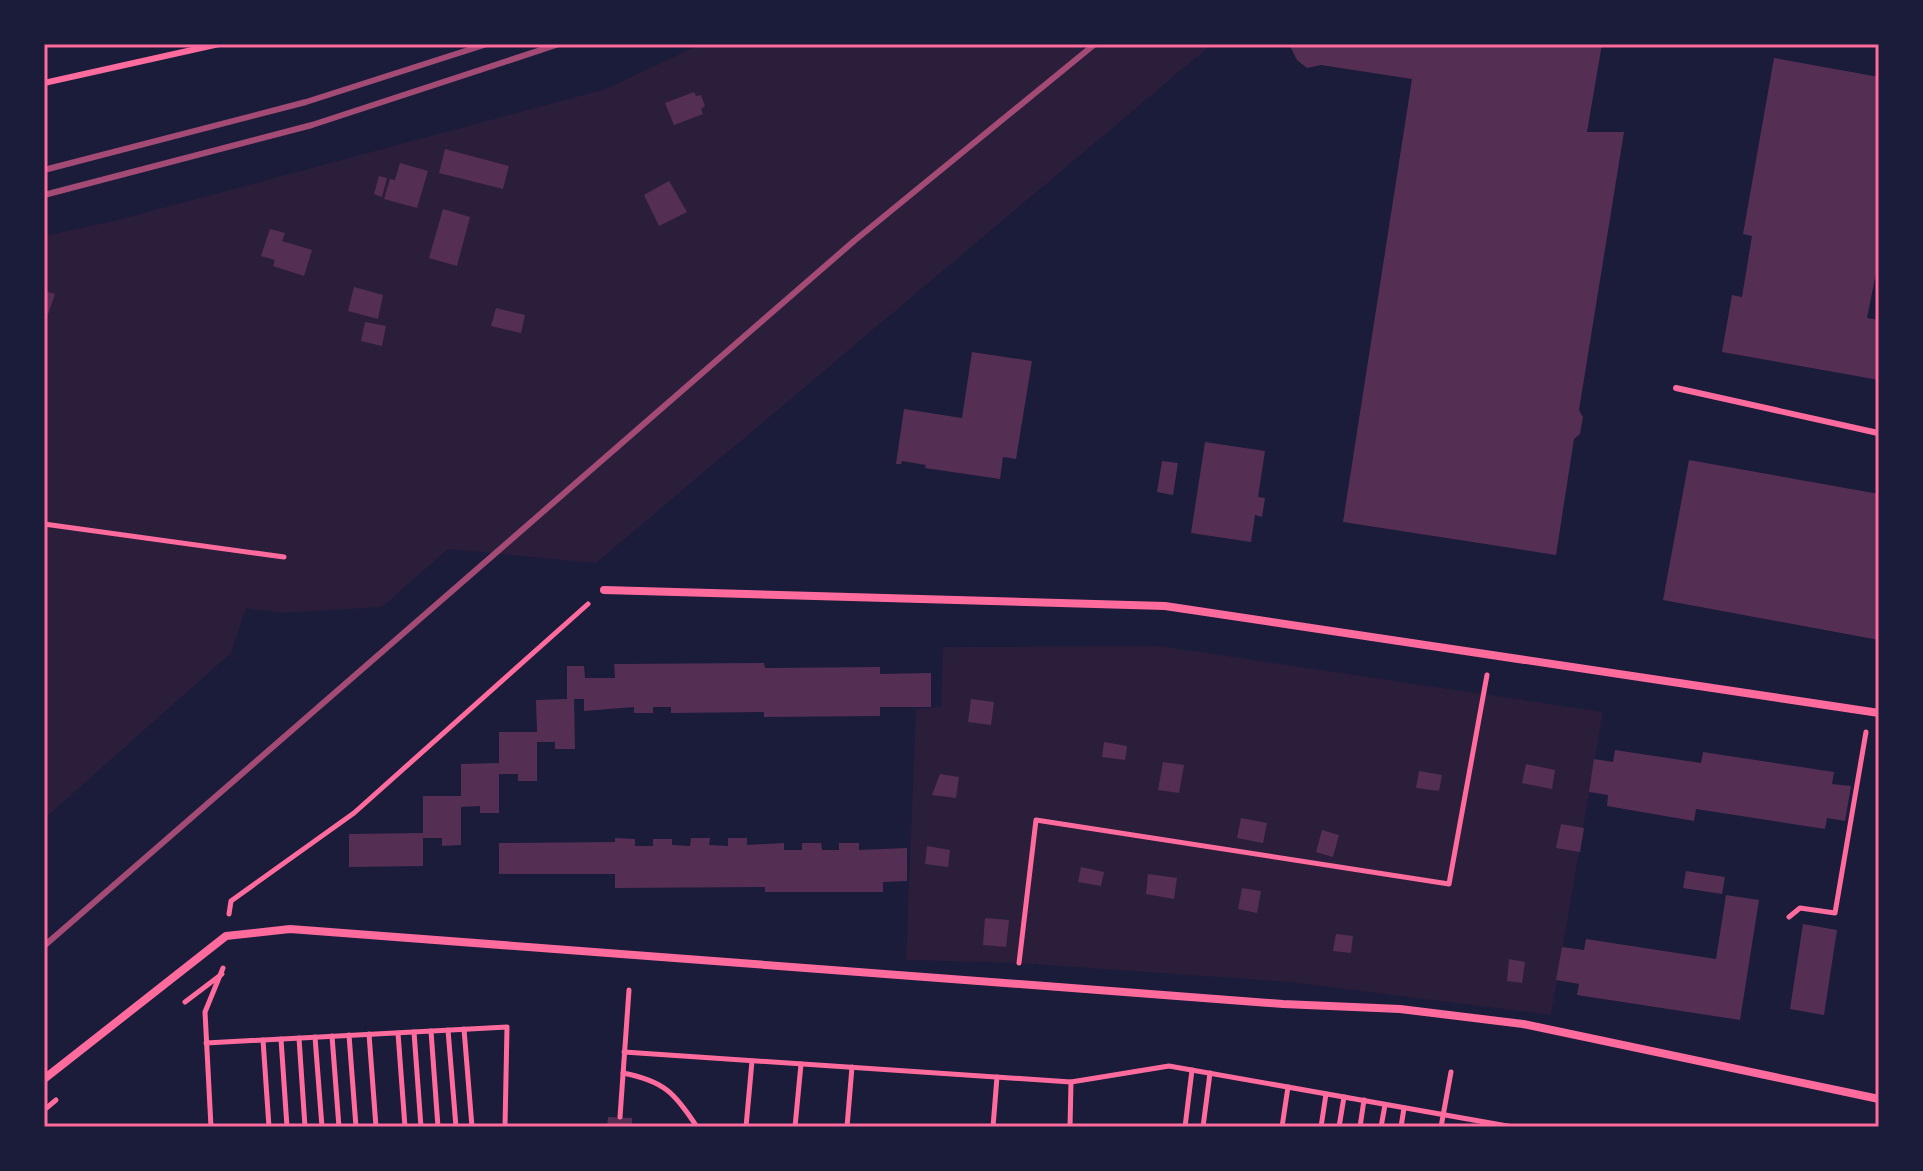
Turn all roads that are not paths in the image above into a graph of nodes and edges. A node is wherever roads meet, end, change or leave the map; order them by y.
1 (219, 44) edge
2 (44, 83) edge
3 (1676, 388) dead end
4 (1878, 433) edge
5 (604, 590) road end
6 (1874, 712) edge
7 (44, 1079) edge
8 (1879, 1099) edge

1 - 2 lane
3 - 4 lane
5 - 6 street
7 - 8 street

